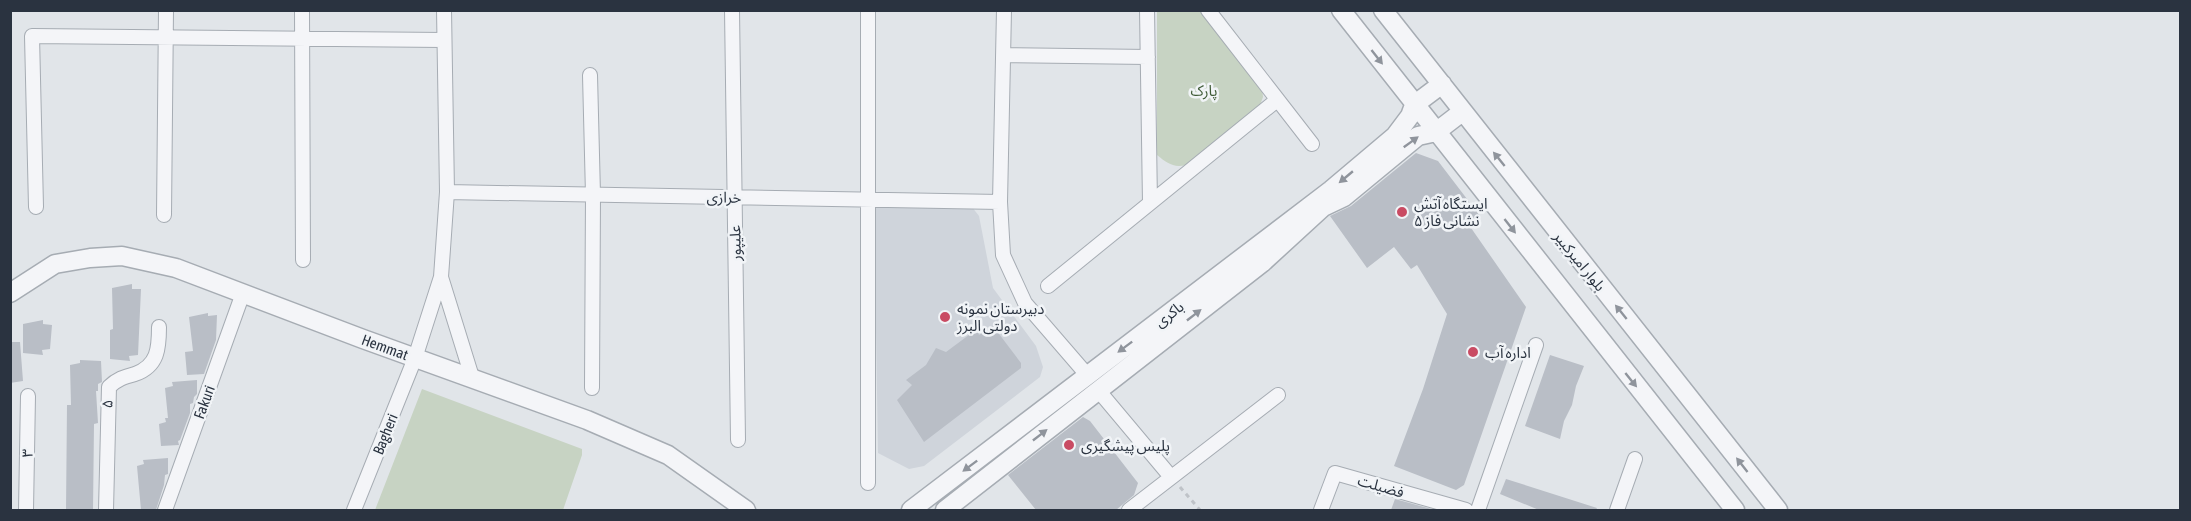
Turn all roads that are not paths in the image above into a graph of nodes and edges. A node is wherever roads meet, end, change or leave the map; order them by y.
1 (166, 10) edge
2 (302, 10) edge
3 (444, 10) edge
4 (732, 10) edge
5 (868, 10) edge
6 (1004, 10) edge
7 (1147, 10) edge
8 (1208, 10) edge
9 (1341, 10) edge
10 (1383, 10) edge
11 (166, 37) junction
12 (302, 39) junction
13 (444, 40) junction
14 (1003, 55) junction
15 (1148, 57) junction
16 (590, 75) dead end
17 (1442, 84) junction
18 (1277, 100) junction
19 (1414, 105) junction
20 (1462, 112) junction
21 (1436, 132) junction
22 (1312, 144) dead end
23 (447, 192) junction
24 (593, 195) junction
25 (735, 197) junction
26 (868, 200) junction
27 (1000, 202) junction
28 (1150, 203) junction
29 (36, 207) dead end
30 (164, 215) dead end
31 (303, 260) dead end
32 (441, 277) junction
33 (1048, 286) dead end
34 (10, 293) edge
35 (243, 293) junction
36 (159, 327) dead end
37 (1536, 345) dead end
38 (415, 358) junction
39 (472, 377) junction
40 (1093, 383) junction
41 (592, 388) dead end
42 (1278, 395) dead end
43 (28, 396) dead end
44 (738, 440) dead end
45 (1635, 459) dead end
46 (1171, 477) junction
47 (868, 483) dead end
48 (26, 510) edge
49 (106, 510) edge
50 (165, 510) edge
51 (354, 510) edge
52 (746, 510) edge
53 (911, 510) edge
54 (945, 510) edge
55 (1129, 510) edge
56 (1321, 510) edge
57 (1466, 510) edge
58 (1478, 510) edge
59 (1617, 510) edge
60 (1735, 510) edge
61 (1778, 510) edge

1 - 11 street
2 - 12 street
3 - 13 street
4 - 25 street, علیپور
5 - 26 street
6 - 14 street
7 - 15 street
8 - 18 street
9 -> 19 street
10 - 17 street, بلوار امیرکبیر
11 - 12 street
11 - 29 street
11 - 30 street
12 - 13 street
12 - 31 street
13 - 23 street
14 - 15 street
14 - 27 street
15 - 28 street
16 - 24 street
17 - 19 street
17 - 20 street, بلوار امیرکبیر
18 - 22 street
18 - 28 street
19 - 21 street
19 -> 40 street, باکری
20 - 21 street, باکری
61 -> 20 street, بلوار امیرکبیر
40 -> 21 street, باکری
21 -> 60 street
23 - 24 street, خرازی
23 - 32 street
24 - 25 street, خرازی
24 - 41 street
25 - 26 street, خرازی
25 - 44 street, علیپور
26 - 27 street, خرازی
26 - 47 street
27 - 40 street
28 - 33 street
32 - 38 street
32 - 39 street
34 - 35 street, Hemmat
35 - 38 street, Hemmat
35 - 50 street, Fakuri
36 - 49 street, ۵
37 - 58 street
38 - 39 street, Hemmat
38 - 51 street, Bagheri
39 - 52 street, Hemmat
40 - 46 street
40 -> 53 street, باکری
54 -> 40 street, باکری
42 - 46 street
43 - 48 street, ۳
45 - 59 street
46 - 55 street
56 - 57 street, فضیلت

